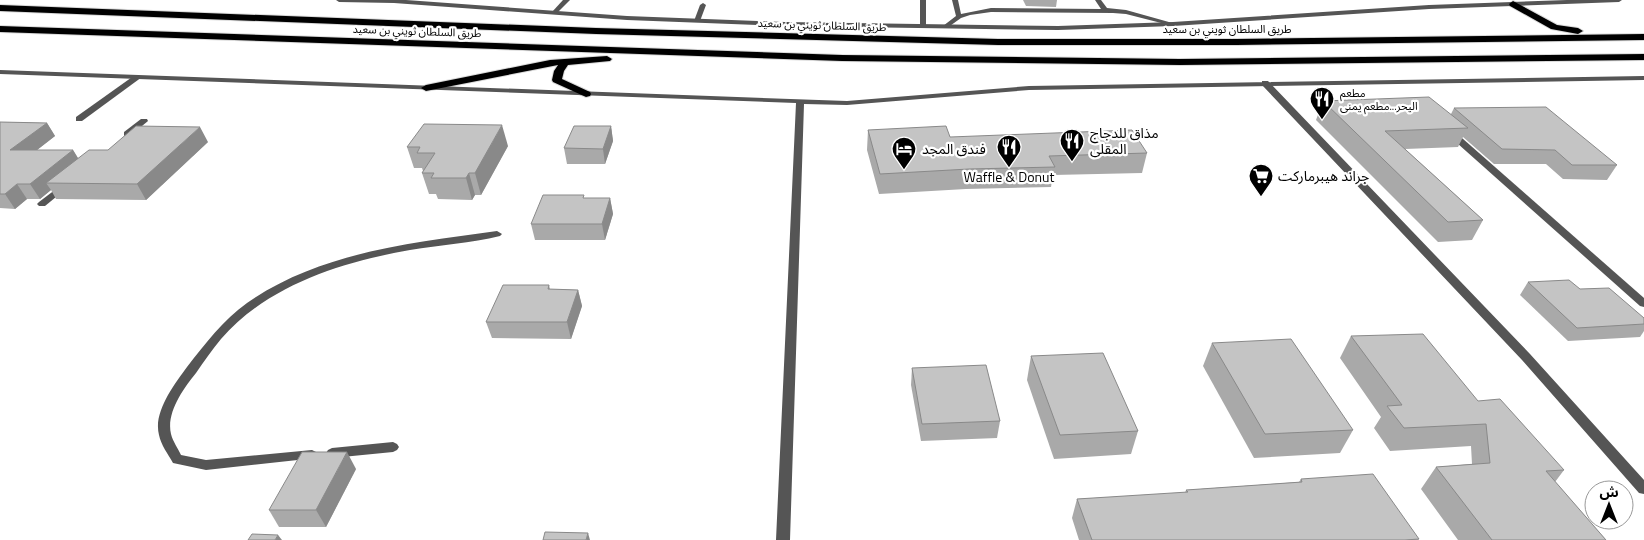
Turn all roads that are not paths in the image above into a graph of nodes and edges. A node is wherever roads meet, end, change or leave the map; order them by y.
1 (61, 0) edge
2 (339, 0) edge
3 (567, 0) edge
4 (923, 0) edge
5 (954, 0) edge
6 (1098, 0) edge
7 (1619, 0) edge
8 (391, 1) edge
9 (1513, 4) junction
10 (703, 5) dead end
11 (0, 6) edge
12 (1112, 10) junction
13 (554, 13) junction
14 (959, 17) junction
15 (698, 21) junction
16 (1173, 24) junction
17 (923, 26) junction
18 (945, 26) junction
19 (0, 29) edge
20 (1639, 37) edge
21 (1644, 57) edge
22 (566, 61) junction
23 (1180, 62) junction
24 (0, 72) edge
25 (138, 77) junction
26 (1644, 78) edge
27 (1265, 83) junction
28 (426, 88) junction
29 (586, 94) junction
30 (800, 103) junction
31 (80, 118) dead end
32 (144, 121) dead end
33 (1446, 128) edge
34 (122, 138) edge
35 (71, 180) edge
36 (42, 204) dead end
37 (497, 234) dead end
38 (1644, 304) edge
39 (393, 447) dead end
40 (1644, 490) edge
41 (783, 540) edge

1 - 11 highway
2 - 8 street
3 - 13 street
4 - 17 street
5 - 14 street
6 - 12 street
7 - 9 street
8 - 13 street
9 - 16 street
9 - 20 highway
10 - 15 street
11 - 20 highway, طريق السلطان ثويني بن سعيد
12 - 14 street
12 - 16 street
13 - 15 street
14 - 18 street
15 - 17 street
16 - 18 street
17 - 18 street
19 - 23 highway, طريق السلطان ثويني بن سعيد
21 - 23 highway, طريق السلطان ثويني بن سعيد
22 - 23 highway
22 - 28 highway
22 - 29 highway
24 - 25 street
25 - 28 street
25 - 31 street
26 - 27 street
27 - 30 street
27 - 40 street
28 - 29 street
29 - 30 street
30 - 41 street
32 - 34 street
33 - 38 street
35 - 36 street
37 - 39 street

